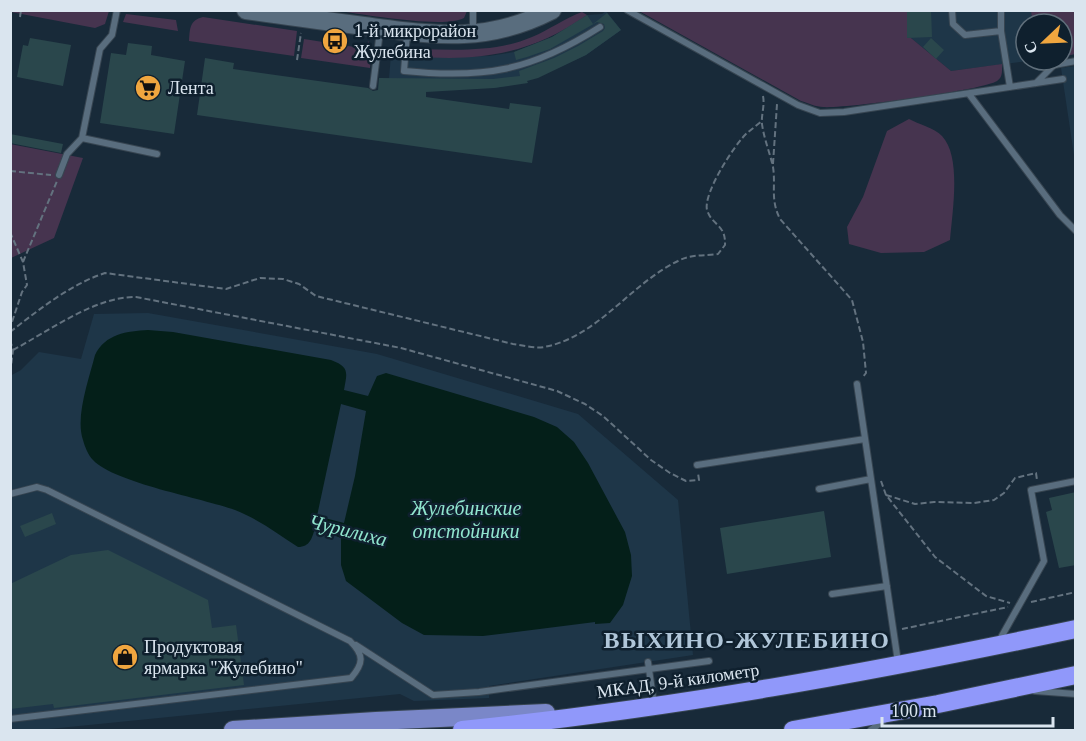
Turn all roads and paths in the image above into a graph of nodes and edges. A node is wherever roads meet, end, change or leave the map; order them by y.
1 (21, 10) edge
2 (117, 10) edge
3 (246, 10) edge
4 (473, 10) edge
5 (552, 10) edge
6 (627, 10) edge
7 (952, 10) edge
8 (1000, 10) edge
9 (21, 17) dead end
10 (303, 18) junction
11 (600, 27) dead end
12 (380, 28) junction
13 (407, 31) junction
14 (1001, 31) junction
15 (473, 34) junction
16 (297, 60) dead end
17 (1076, 61) edge
18 (1063, 78) dead end
19 (1035, 83) junction
20 (759, 85) junction
21 (373, 86) dead end
22 (1010, 87) junction
23 (777, 94) junction
24 (969, 94) junction
25 (762, 121) junction
26 (82, 138) junction
27 (157, 154) dead end
28 (773, 167) junction
29 (10, 171) edge
30 (59, 176) junction
31 (1076, 231) edge
32 (11, 233) edge
33 (23, 262) junction
34 (10, 330) edge
35 (10, 340) edge
36 (13, 350) junction
37 (10, 375) edge
38 (857, 384) joint
39 (865, 439) junction
40 (697, 465) joint
41 (879, 477) dead end
42 (871, 479) junction
43 (1076, 481) edge
44 (819, 489) dead end
45 (1039, 489) junction
46 (10, 494) edge
47 (886, 495) junction
48 (886, 586) junction
49 (1076, 592) edge
50 (832, 594) dead end
51 (1019, 605) junction
52 (1076, 629) edge
53 (893, 630) junction
54 (350, 641) junction
55 (996, 646) junction
56 (709, 661) dead end
57 (648, 662) dead end
58 (898, 666) junction
59 (649, 670) junction
60 (1076, 675) edge
61 (1013, 688) junction
62 (1074, 695) edge
63 (655, 706) junction
64 (628, 710) junction
65 (894, 712) junction
66 (10, 719) edge
67 (233, 730) edge
68 (462, 730) edge
69 (794, 730) edge
70 (871, 730) edge

1 - 9 path
2 - 26 lane
3 - 10 main road
4 - 15 lane
5 - 15 main road
6 - 20 lane
7 - 14 lane
8 - 14 lane
10 - 12 main road
10 - 16 path
11 - 13 lane
12 - 13 main road
12 - 21 lane
13 - 15 main road
14 - 22 lane
17 - 19 lane
18 - 19 lane
19 - 22 lane
20 - 23 lane
20 - 25 path
22 - 24 lane
23 - 24 lane
23 - 28 path
24 - 31 lane
25 - 28 path
25 - 34 path
26 - 27 lane
26 - 30 lane
28 - 38 path
29 - 30 path
30 - 33 path
32 - 33 path
33 - 34 path
35 - 36 path
36 - 37 path
36 - 40 path
38 - 39 lane
39 - 40 lane
39 - 42 lane
41 - 47 path
42 - 44 lane
42 - 48 lane
43 - 45 lane
45 - 47 path
45 - 51 lane
46 - 54 lane
47 - 51 path
48 - 50 lane
48 - 53 lane
49 - 51 path
51 - 53 path
51 - 55 lane
52 - 55 highway, МКАД, 9-й километр
53 - 58 lane
54 - 59 lane
54 - 66 lane
55 - 58 highway, МКАД, 9-й километр
56 - 59 lane
57 - 59 lane
58 - 63 highway, МКАД, 9-й километр
59 - 63 lane
60 - 61 highway
61 - 62 lane
61 - 65 highway
63 - 64 highway, МКАД, 9-й километр
64 - 67 main road
64 - 68 highway, МКАД, 9-й километр
65 - 69 highway
65 - 70 lane

